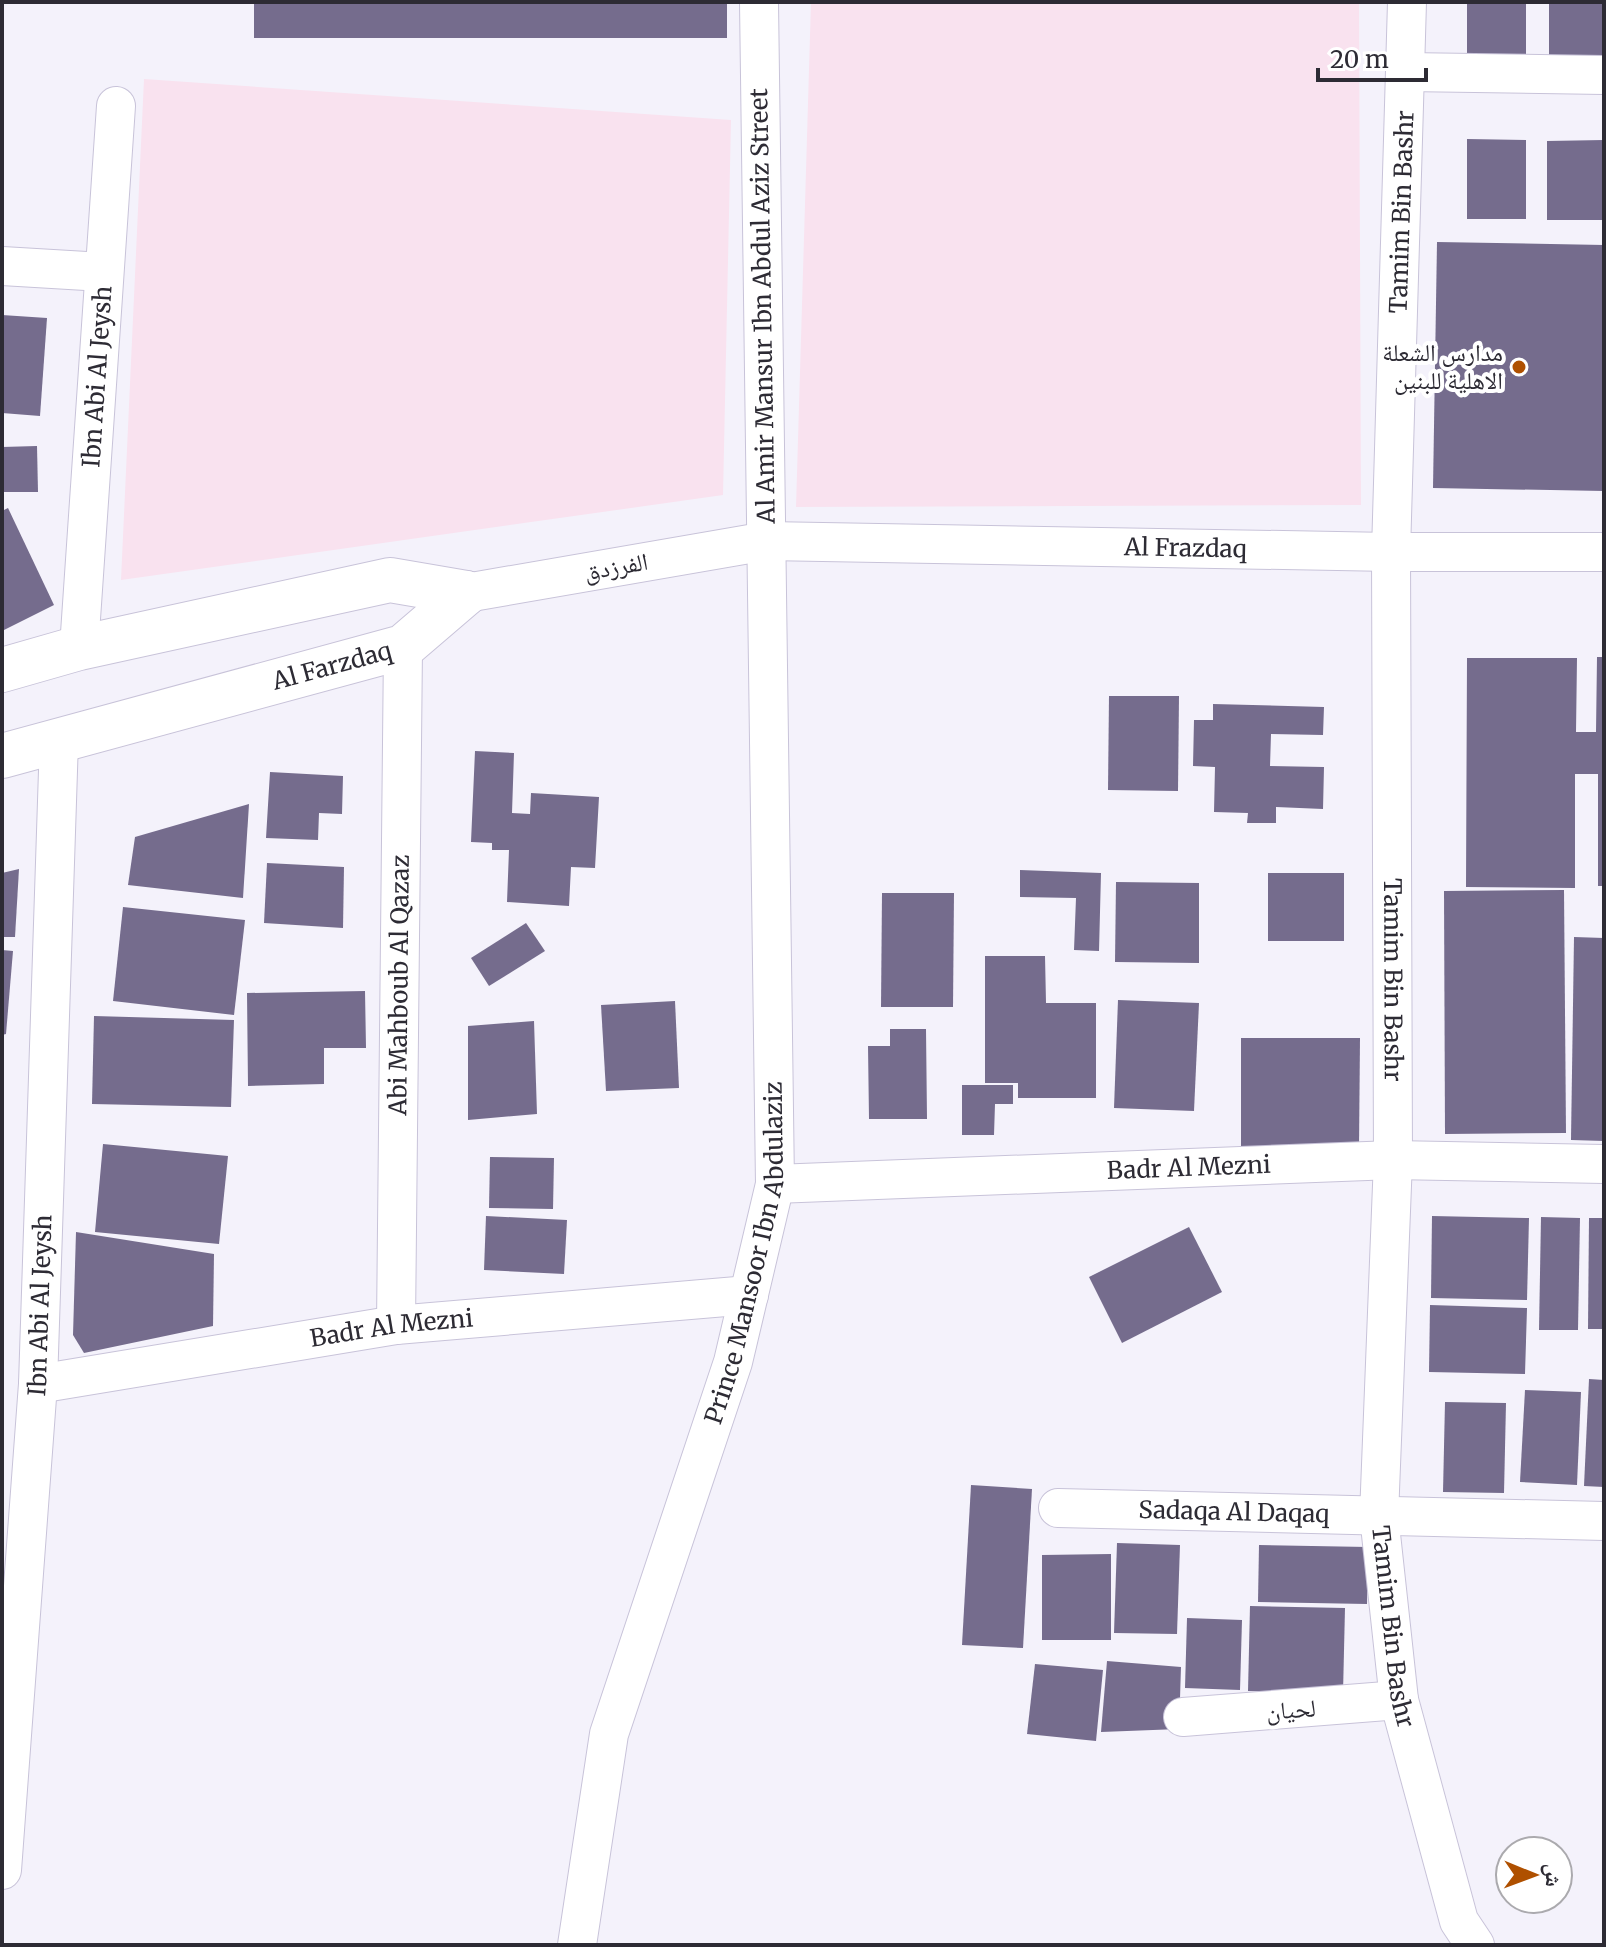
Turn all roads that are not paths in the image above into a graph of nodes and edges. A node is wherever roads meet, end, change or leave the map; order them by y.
1 (759, 2) edge
2 (1407, 2) edge
3 (1406, 72) junction
4 (1604, 75) edge
5 (116, 106) dead end
6 (2, 266) edge
7 (103, 272) junction
8 (767, 541) junction
9 (1391, 552) junction
10 (1604, 552) edge
11 (466, 593) junction
12 (403, 647) junction
13 (79, 648) junction
14 (2, 670) edge
15 (59, 740) junction
16 (2, 756) edge
17 (1393, 1160) junction
18 (1604, 1164) edge
19 (775, 1184) junction
20 (749, 1295) junction
21 (396, 1325) junction
22 (38, 1384) junction
23 (1058, 1508) dead end
24 (1379, 1516) junction
25 (1604, 1521) edge
26 (9, 1687) edge
27 (1399, 1700) junction
28 (1183, 1717) dead end
29 (2, 1870) edge
30 (577, 1945) edge
31 (1475, 1945) edge

1 - 8 street, Al Amir Mansur Ibn Abdul Aziz Street
2 - 3 street, Tamim Bin Bashr
3 - 4 street
3 - 9 street, Tamim Bin Bashr
5 - 7 street, Ibn Abi Al Jeysh
6 - 7 street
7 - 13 street, Ibn Abi Al Jeysh
8 - 9 street, Al Frazdaq
8 - 11 street, الفرزدق
8 - 19 street, Prince Mansoor Ibn Abdulaziz
9 - 10 street, Al Frazdaq
9 - 17 street, Tamim Bin Bashr
11 - 12 street, Al Farzdaq
11 - 13 street
12 - 15 street, Al Farzdaq
12 - 21 street, Abi Mahboub Al Qazaz
13 - 14 street
15 - 16 street, Al Farzdaq
15 - 22 street, Ibn Abi Al Jeysh
17 - 18 street, Badr Al Mezni
17 - 19 street, Badr Al Mezni
17 - 24 street, Tamim Bin Bashr
19 - 20 street, Prince Mansoor Ibn Abdulaziz
20 - 21 street, Badr Al Mezni
20 - 30 street, Prince Mansoor Ibn Abdulaziz
21 - 22 street, Badr Al Mezni
22 - 26 street, Ibn Abi Al Jeysh
23 - 24 street, Sadaqa Al Daqaq
24 - 25 street, Sadaqa Al Daqaq
24 - 27 street, Tamim Bin Bashr
26 - 29 street, Ibn Abi Al Jeysh
27 - 28 street, لحيان
27 - 31 street, Tamim Bin Bashr

